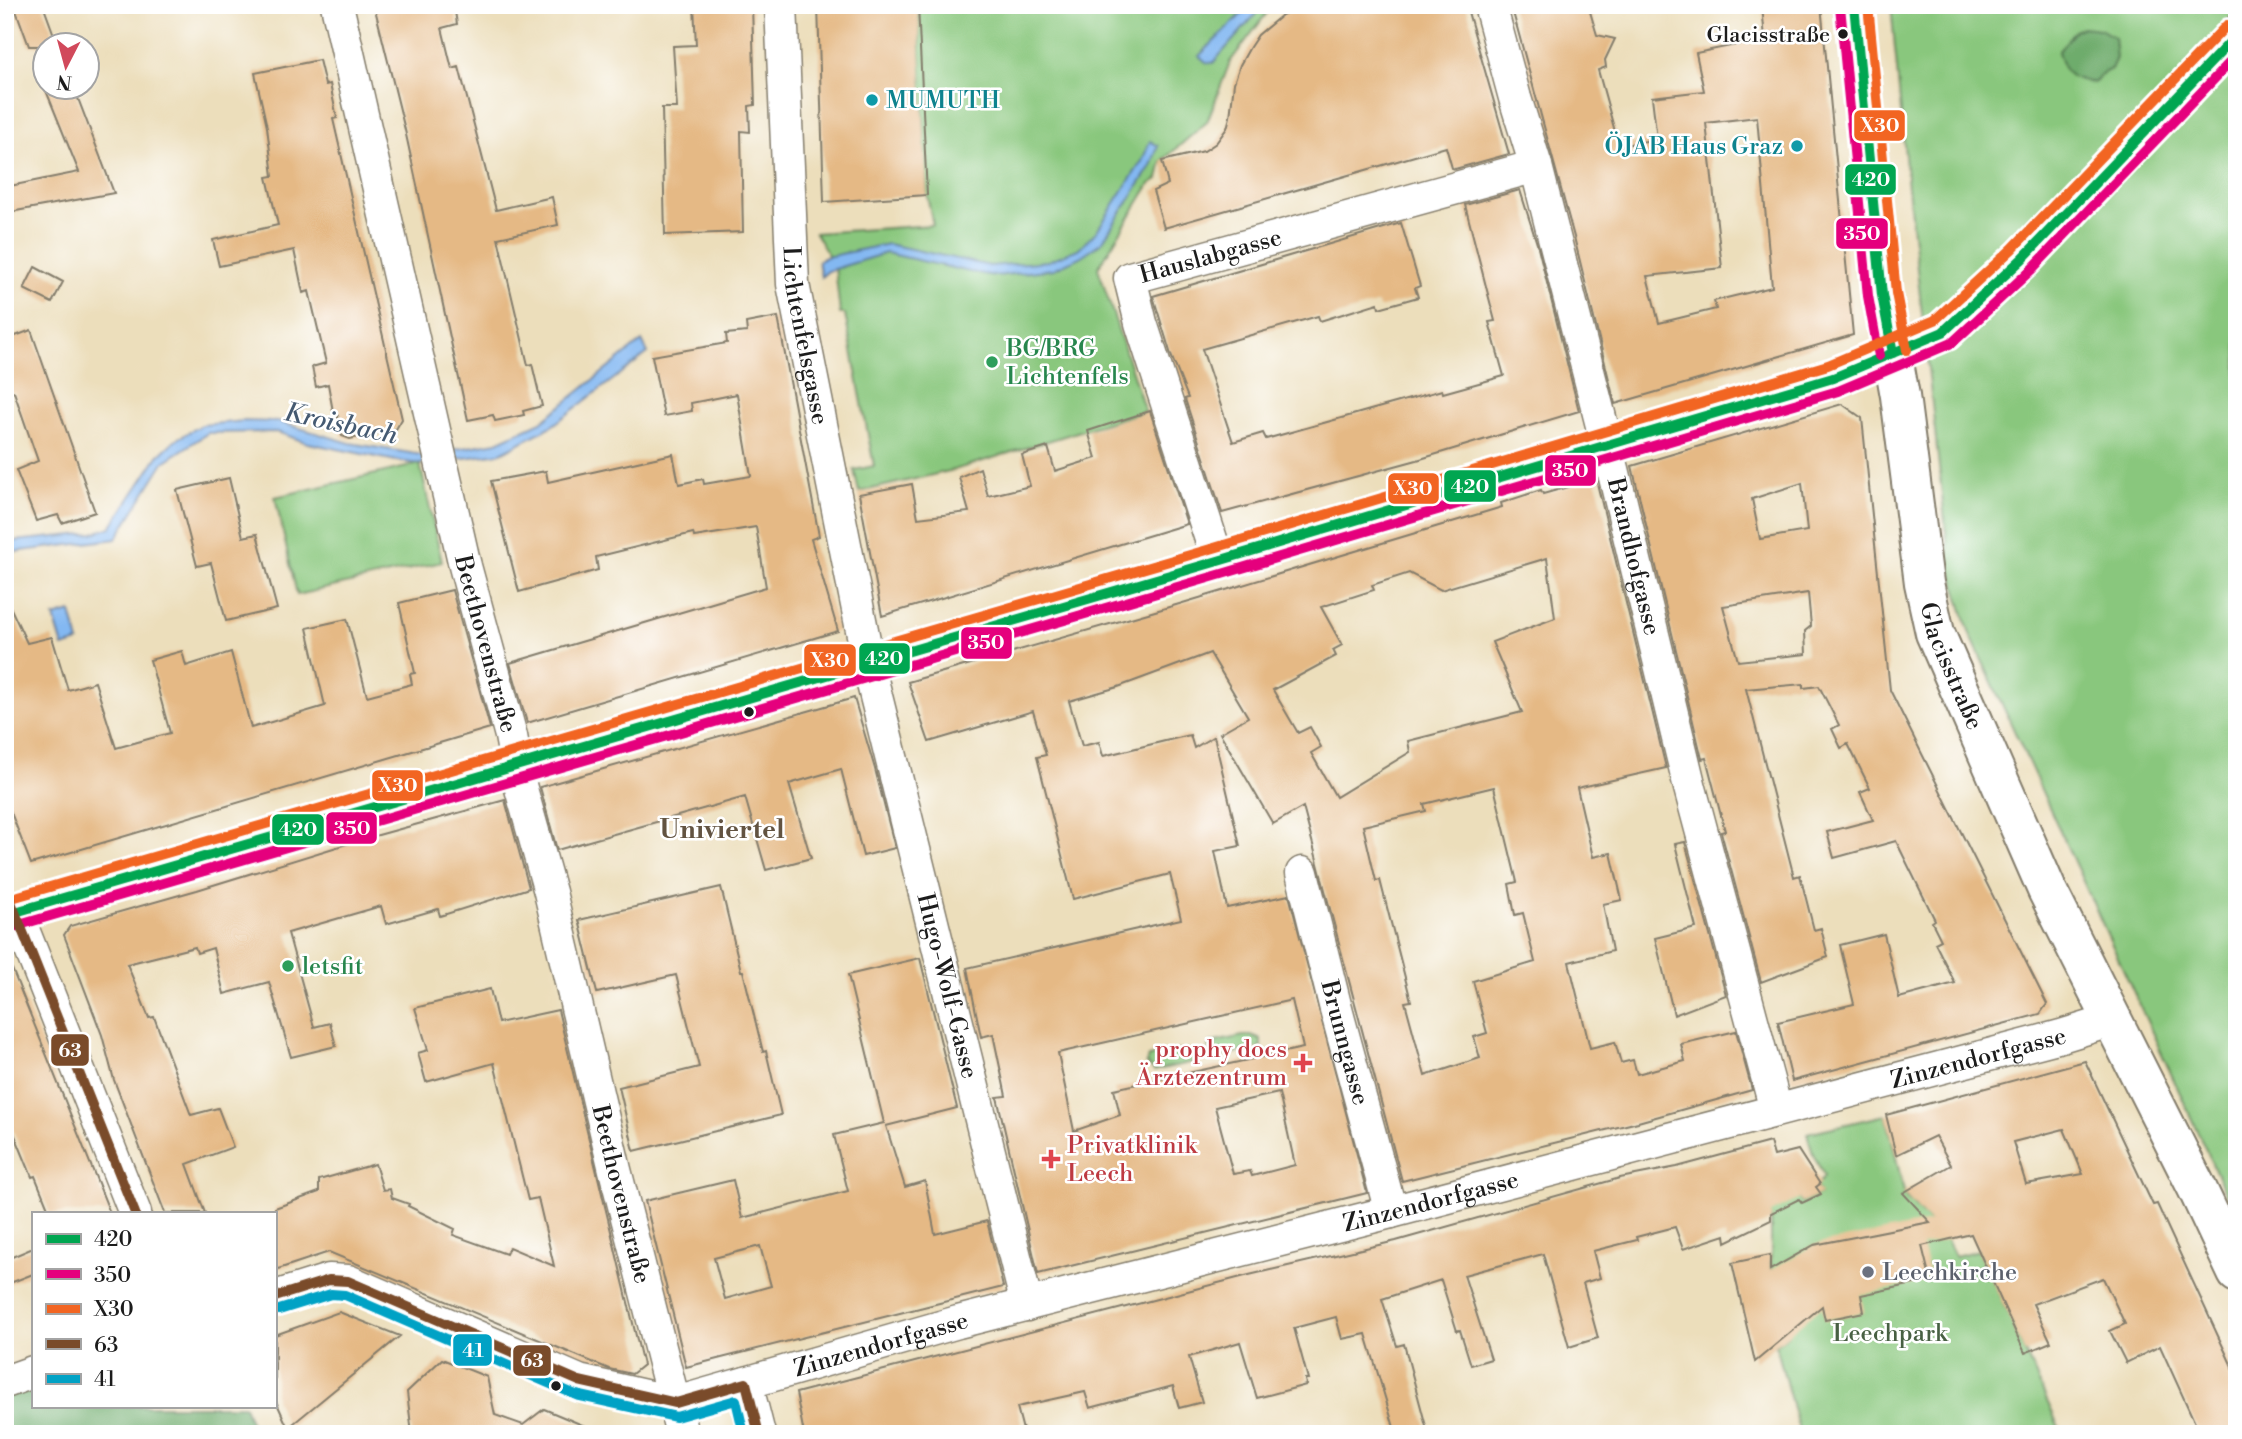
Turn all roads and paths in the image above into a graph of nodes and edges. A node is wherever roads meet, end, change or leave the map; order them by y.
1 (337, 5) edge
2 (781, 5) edge
3 (1490, 5) edge
4 (1854, 5) edge
5 (2237, 35) edge
6 (1536, 166) junction
7 (1893, 353) junction
8 (1607, 446) junction
9 (1218, 561) junction
10 (868, 664) junction
11 (517, 767) junction
12 (1302, 873) dead end
13 (9, 904) edge
14 (2113, 1020) junction
15 (1776, 1110) junction
16 (135, 1212) edge
17 (1391, 1212) junction
18 (2237, 1273) edge
19 (276, 1297) edge
20 (1027, 1305) junction
21 (32, 1372) edge
22 (5, 1382) edge
23 (746, 1383) junction
24 (676, 1403) junction
25 (682, 1434) edge
26 (759, 1434) edge

1 - 11 street, Beethovenstraße
2 - 10 street, Lichtenfelsgasse
3 - 6 street, Brandhofgasse
4 - 7 main road, Glacisstraße
5 - 7 main road
6 - 8 street, Brandhofgasse
6 - 9 street, Hauslabgasse
7 - 8 main road
7 - 14 main road, Glacisstraße
8 - 9 main road
8 - 15 street, Brandhofgasse
9 - 10 main road
10 - 11 main road
10 - 20 street, Hugo-Wolf-Gasse
11 - 13 main road
11 - 24 street, Beethovenstraße
12 - 17 street, Brunngasse
13 - 16 street
14 - 15 street, Zinzendorfgasse
14 - 18 main road, Glacisstraße
15 - 17 street, Zinzendorfgasse
17 - 20 street, Zinzendorfgasse
19 - 24 street
20 - 23 street, Zinzendorfgasse
21 - 22 street
23 - 24 street, Zinzendorfgasse
23 - 26 street
24 - 25 street, Beethovenstraße

